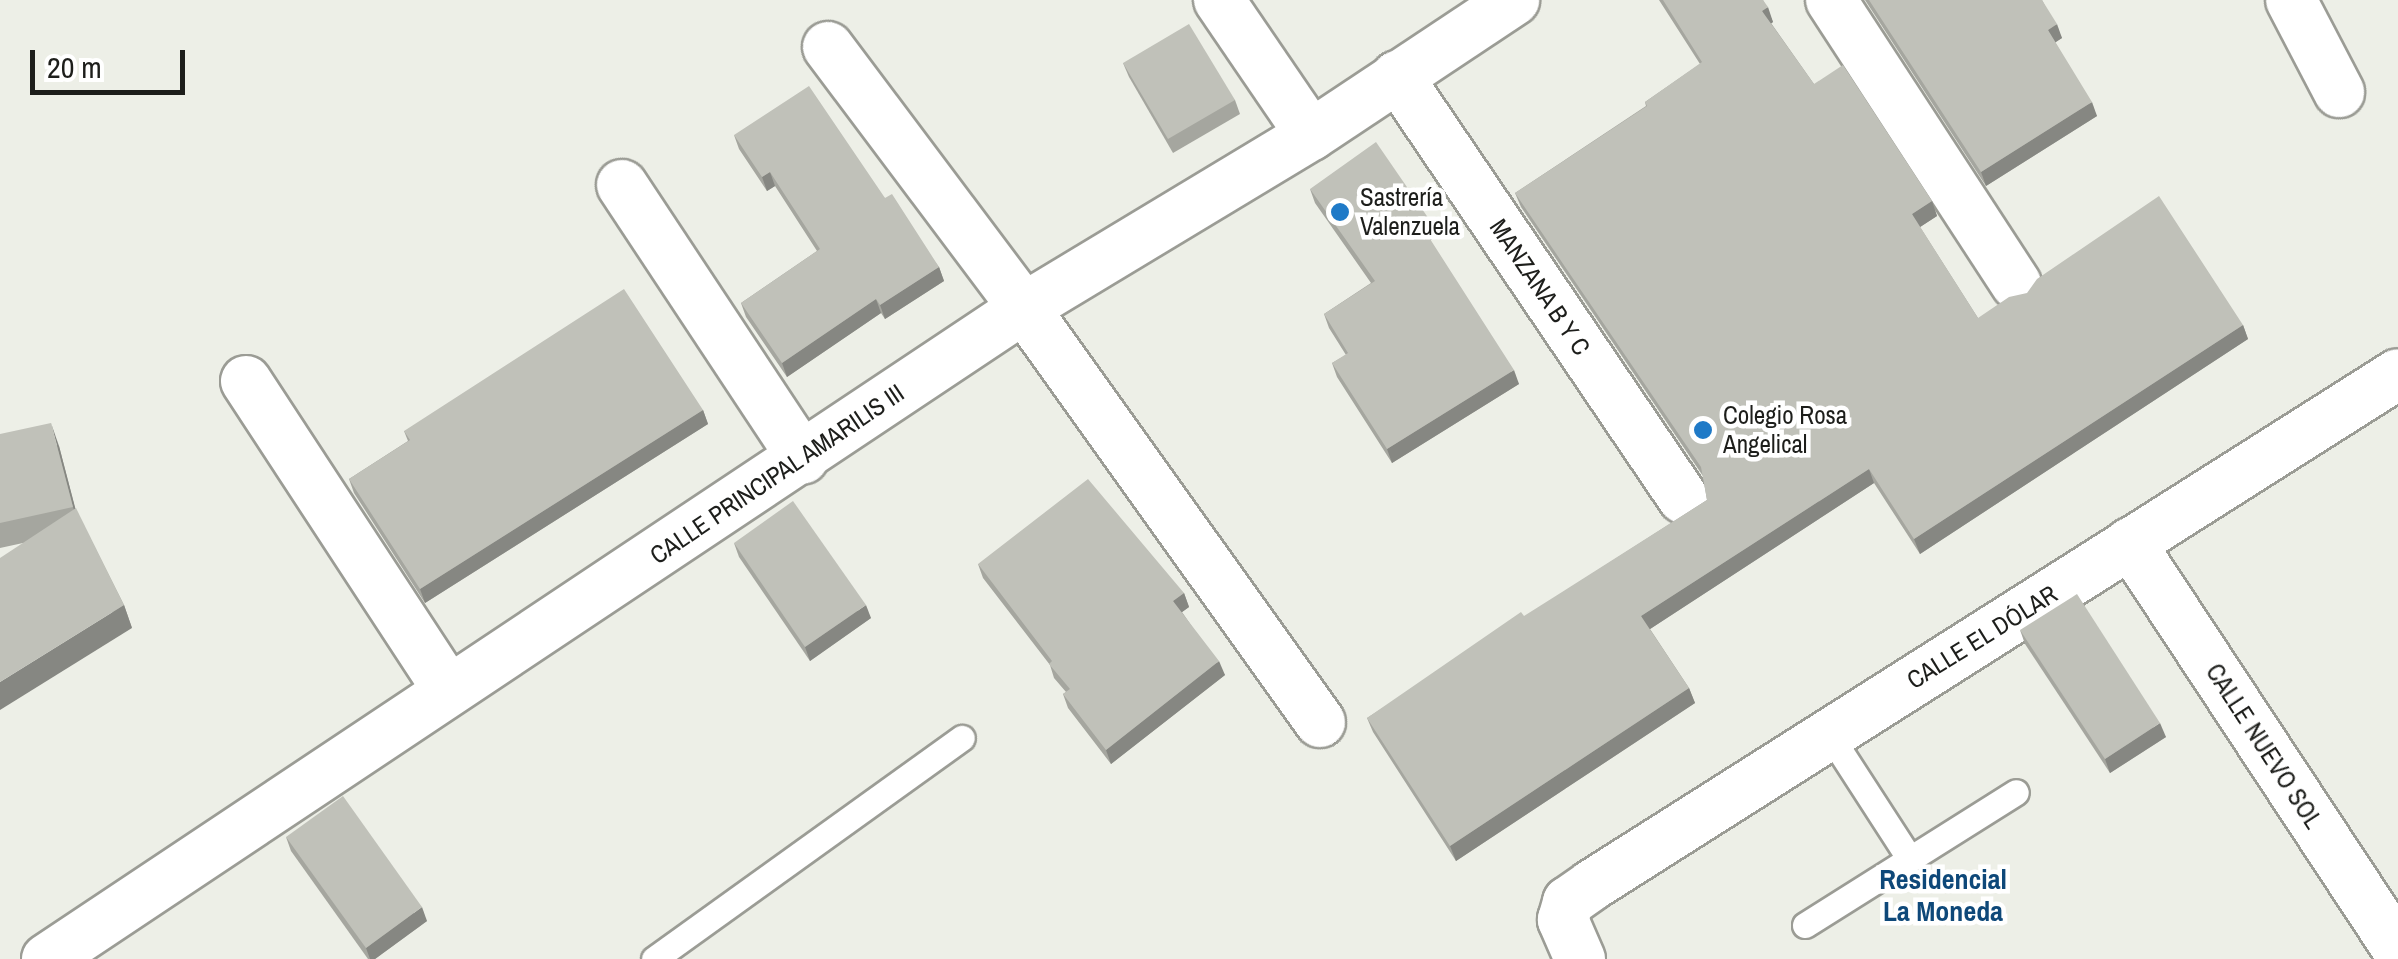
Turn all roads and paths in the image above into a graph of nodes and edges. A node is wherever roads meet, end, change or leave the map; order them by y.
1 (1219, 0) edge
2 (1514, 0) edge
3 (1831, 0) edge
4 (2290, 0) edge
5 (828, 47) dead end
6 (1398, 76) junction
7 (2339, 92) dead end
8 (1311, 134) junction
9 (622, 185) dead end
10 (2016, 284) dead end
11 (1024, 308) junction
12 (2398, 374) edge
13 (246, 381) dead end
14 (803, 458) junction
15 (1683, 498) dead end
16 (2130, 543) junction
17 (448, 690) junction
18 (1320, 722) dead end
19 (1828, 734) junction
20 (962, 738) dead end
21 (2016, 792) dead end
22 (1910, 859) junction
23 (1805, 925) dead end
24 (2398, 949) edge
25 (48, 959) edge
26 (654, 959) edge
27 (1580, 959) edge

1 - 8 street
2 - 6 street, CALLE PRINCIPAL AMARILIS III
3 - 10 street
4 - 7 street
5 - 11 street
6 - 8 street, CALLE PRINCIPAL AMARILIS III
6 - 15 street, MANZANA B Y C
8 - 11 street, CALLE PRINCIPAL AMARILIS III
9 - 14 street
11 - 14 street, CALLE PRINCIPAL AMARILIS III
11 - 18 street
12 - 16 street, CALLE EL DÓLAR
13 - 17 street
14 - 17 street, CALLE PRINCIPAL AMARILIS III
16 - 19 street, CALLE EL DÓLAR
16 - 24 street, CALLE NUEVO SOL
17 - 25 street, CALLE PRINCIPAL AMARILIS III
19 - 22 lane
19 - 27 street, CALLE EL DÓLAR
20 - 26 lane
21 - 22 lane
22 - 23 lane

